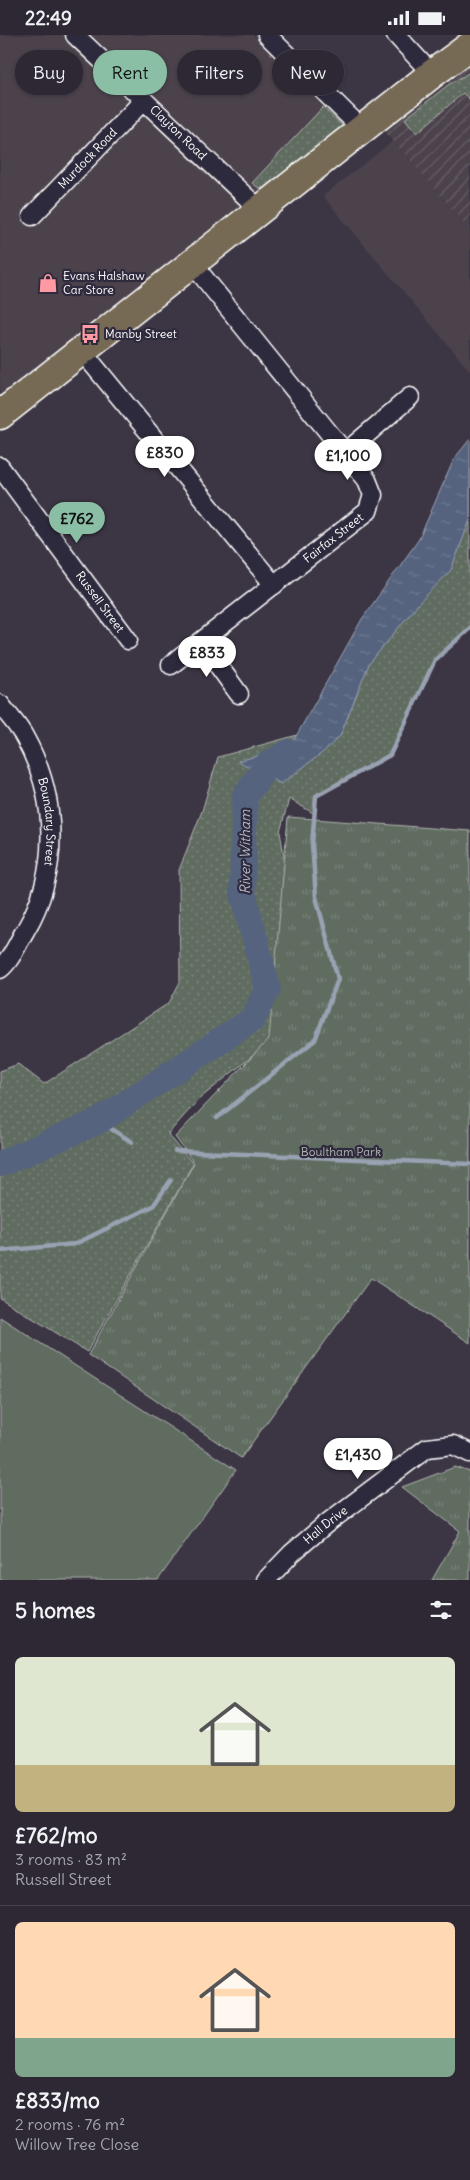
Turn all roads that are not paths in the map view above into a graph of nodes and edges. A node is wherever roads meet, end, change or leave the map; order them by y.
1 (76, 35) edge
2 (267, 35) edge
3 (396, 35) edge
4 (470, 46) edge
5 (432, 74) junction
6 (143, 101) junction
7 (362, 129) junction
8 (260, 209) junction
9 (32, 216) dead end
10 (192, 263) junction
11 (82, 351) junction
12 (410, 397) dead end
13 (0, 415) edge
14 (346, 453) junction
15 (0, 467) edge
16 (274, 585) junction
17 (128, 640) dead end
18 (201, 642) junction
19 (171, 665) dead end
20 (239, 694) dead end
21 (0, 704) edge
22 (0, 969) edge
23 (470, 1453) edge
24 (266, 1580) edge

1 - 6 street, Clayton Road
2 - 7 street
3 - 5 street
4 - 5 main road
5 - 7 main road
6 - 8 street, Clayton Road
6 - 9 street, Murdock Road
7 - 8 main road
8 - 10 main road
10 - 11 main road
10 - 14 street, Fairfax Street
11 - 13 main road
11 - 16 street
12 - 14 street
14 - 16 street, Fairfax Street
15 - 17 street, Russell Street
16 - 18 street, Fairfax Street
18 - 19 street, Fairfax Street
18 - 20 street
21 - 22 street, Boundary Street
23 - 24 street, Hall Drive

